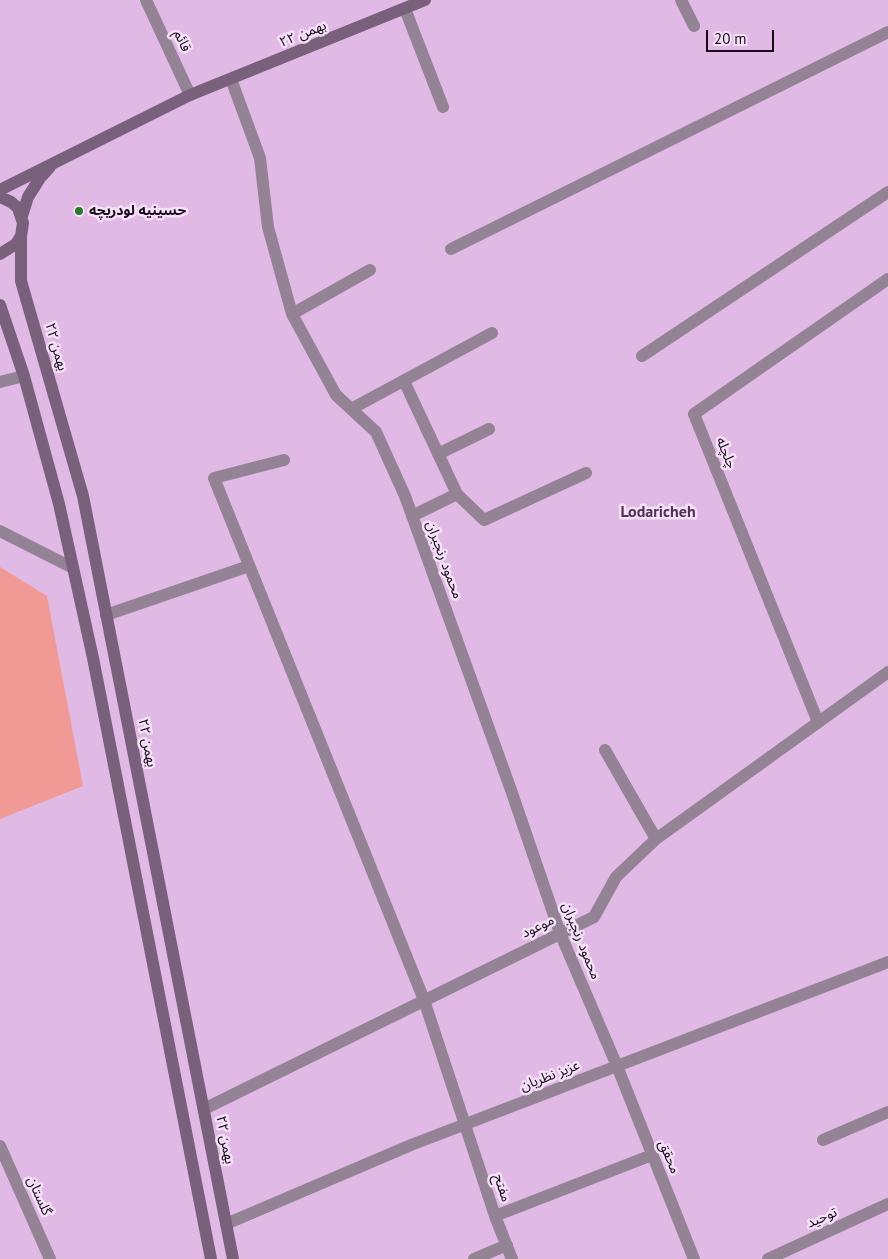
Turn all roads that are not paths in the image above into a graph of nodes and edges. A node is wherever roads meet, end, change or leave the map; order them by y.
1 (146, 0) edge
2 (426, 0) edge
3 (681, 0) edge
4 (405, 9) junction
5 (694, 26) dead end
6 (888, 32) edge
7 (231, 79) junction
8 (190, 95) junction
9 (443, 107) dead end
10 (57, 160) junction
11 (0, 190) edge
12 (888, 192) edge
13 (0, 197) edge
14 (22, 216) junction
15 (21, 236) junction
16 (451, 250) dead end
17 (0, 254) edge
18 (370, 270) dead end
19 (888, 278) edge
20 (0, 305) edge
21 (292, 314) junction
22 (492, 333) dead end
23 (642, 356) dead end
24 (24, 376) junction
25 (404, 381) junction
26 (0, 382) edge
27 (351, 409) junction
28 (489, 428) dead end
29 (438, 454) junction
30 (284, 460) dead end
31 (586, 473) dead end
32 (457, 494) junction
33 (412, 516) junction
34 (0, 531) edge
35 (249, 566) junction
36 (73, 568) junction
37 (106, 615) junction
38 (888, 672) edge
39 (818, 722) junction
40 (605, 750) dead end
41 (656, 839) junction
42 (560, 933) junction
43 (888, 962) edge
44 (424, 1000) junction
45 (617, 1066) junction
46 (204, 1109) junction
47 (888, 1112) edge
48 (466, 1125) junction
49 (823, 1140) dead end
50 (0, 1146) edge
51 (652, 1155) junction
52 (888, 1204) edge
53 (495, 1216) junction
54 (226, 1224) junction
55 (507, 1245) junction
56 (50, 1259) edge
57 (211, 1259) edge
58 (233, 1259) edge
59 (474, 1259) edge
60 (512, 1259) edge
61 (694, 1259) edge
62 (768, 1259) edge

1 - 8 street, قائم
2 - 4 street, ۲۲ بهمن
3 - 5 street
4 - 7 street, ۲۲ بهمن
4 - 9 street
6 - 16 street
7 - 8 street, ۲۲ بهمن
7 - 21 street, محمود رنجبران
8 - 10 street, ۲۲ بهمن
10 - 11 street, ۲۲ بهمن
10 - 14 street, ۲۲ بهمن
12 - 23 street
13 - 14 street
14 - 15 street, ۲۲ بهمن
15 - 17 street
15 - 37 street, ۲۲ بهمن
18 - 21 street
19 - 39 street, چلچله
20 - 24 street
21 - 27 street, محمود رنجبران
22 - 25 street
24 - 26 street
24 - 36 street
25 - 27 street
25 - 29 street
27 - 33 street, محمود رنجبران
28 - 29 street
29 - 32 street
30 - 35 street, مفتح
31 - 32 street
32 - 33 street
33 - 42 street, محمود رنجبران
34 - 36 street
35 - 37 street
35 - 44 street, مفتح
36 - 57 street
37 - 46 street, ۲۲ بهمن
38 - 39 street, موعود
39 - 41 street, موعود
40 - 41 street
41 - 42 street, موعود
42 - 44 street, موعود
42 - 45 street, محمود رنجبران
43 - 45 street, عزیز نظریان
44 - 46 street, موعود
44 - 48 street, مفتح
45 - 48 street, عزیز نظریان
45 - 51 street, محقق
46 - 54 street, ۲۲ بهمن
47 - 49 street
48 - 53 street, مفتح
48 - 54 street, عزیز نظریان
50 - 56 street, گلستان
51 - 53 street
51 - 61 street, محقق
52 - 62 street, توحید
53 - 55 street, مفتح
54 - 58 street, ۲۲ بهمن
55 - 59 street
55 - 60 street, مفتح

